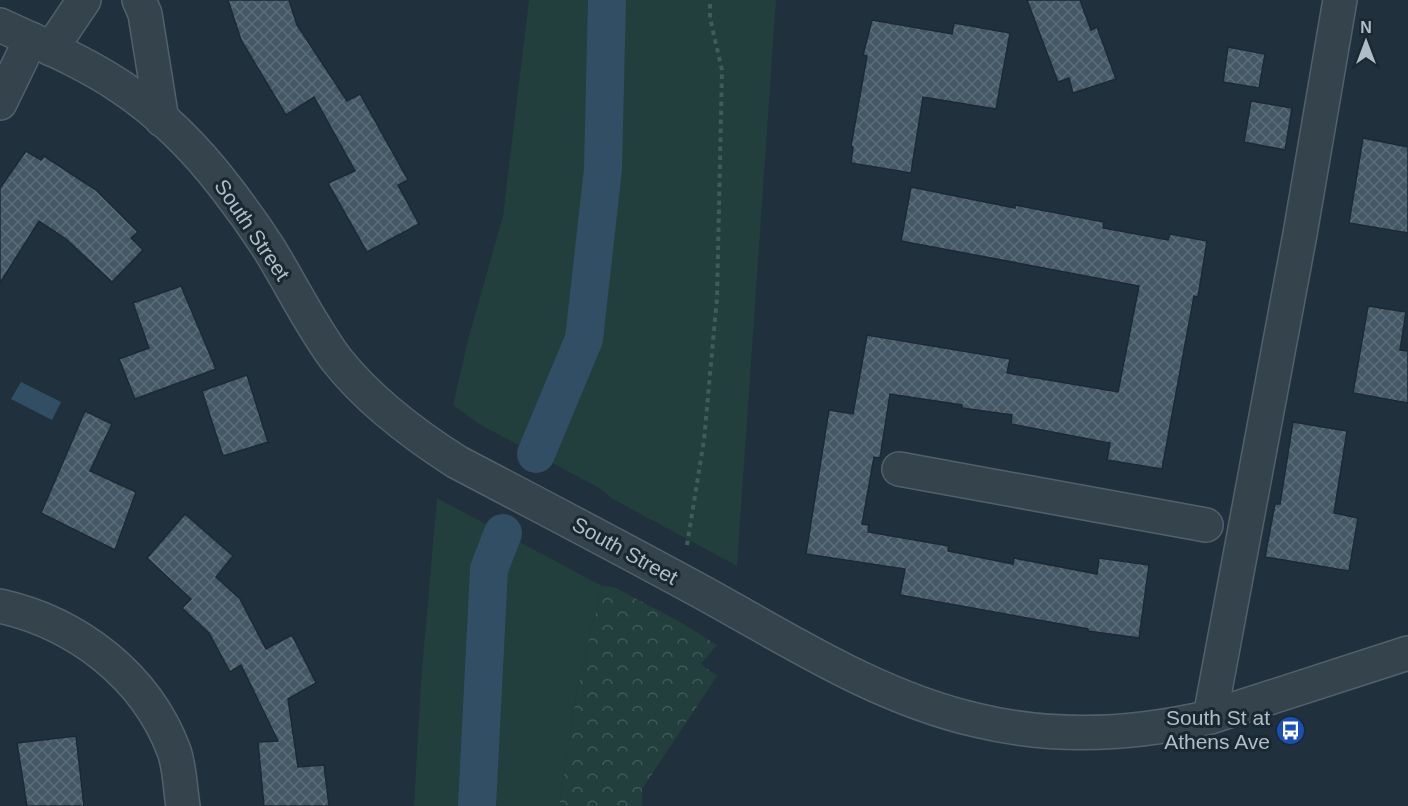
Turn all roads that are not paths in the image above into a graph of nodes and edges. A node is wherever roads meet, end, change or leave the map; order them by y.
1 (84, 0) edge
2 (139, 0) edge
3 (1340, 0) edge
4 (0, 24) edge
5 (41, 44) junction
6 (0, 103) edge
7 (162, 120) junction
8 (899, 469) dead end
9 (1206, 525) dead end
10 (0, 606) edge
11 (1408, 653) edge
12 (1210, 717) junction
13 (183, 806) edge

1 - 5 street
2 - 7 street
3 - 12 street
4 - 5 street, South Street
5 - 6 street
5 - 7 street, South Street
7 - 12 street, South Street
8 - 9 street
10 - 13 street
11 - 12 street, South Street

